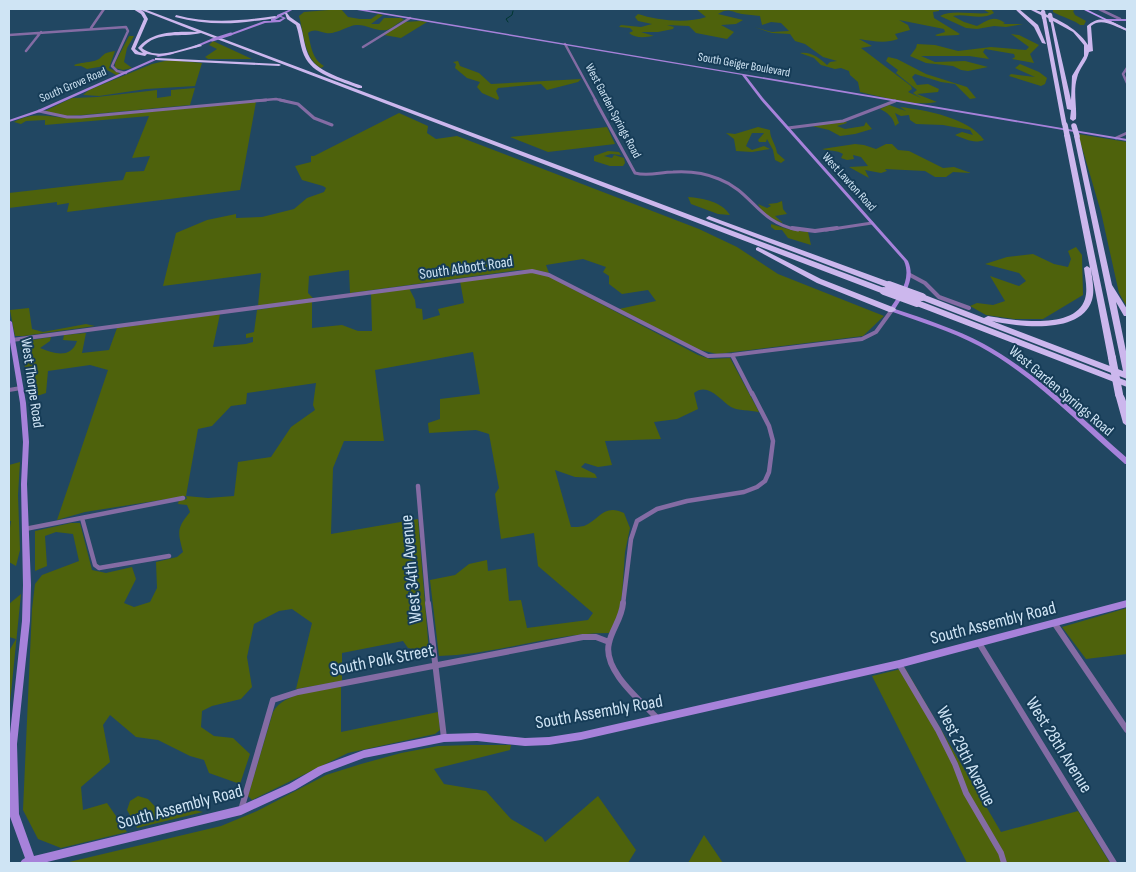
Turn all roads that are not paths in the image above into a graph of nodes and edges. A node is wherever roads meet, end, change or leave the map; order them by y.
1 (104, 9) edge
2 (135, 9) edge
3 (141, 9) edge
4 (152, 9) edge
5 (357, 9) edge
6 (1017, 9) edge
7 (1031, 9) edge
8 (1048, 9) edge
9 (1085, 9) edge
10 (1099, 9) edge
11 (288, 13) edge
12 (1043, 13) edge
13 (168, 15) junction
14 (275, 18) junction
15 (410, 18) junction
16 (259, 19) junction
17 (1120, 19) junction
18 (1107, 20) junction
19 (1127, 20) edge
20 (1097, 21) junction
21 (91, 28) junction
22 (1127, 30) edge
23 (41, 32) junction
24 (9, 35) edge
25 (214, 39) junction
26 (565, 44) junction
27 (200, 45) junction
28 (363, 47) dead end
29 (26, 51) dead end
30 (157, 58) junction
31 (148, 59) junction
32 (1084, 60) junction
33 (145, 64) junction
34 (1127, 68) edge
35 (306, 71) junction
36 (126, 73) junction
37 (743, 75) junction
38 (1056, 80) junction
39 (1127, 83) edge
40 (360, 88) junction
41 (895, 100) junction
42 (39, 111) junction
43 (1073, 119) junction
44 (9, 121) edge
45 (332, 125) dead end
46 (1065, 125) joint
47 (788, 128) junction
48 (1127, 133) edge
49 (1067, 135) joint
50 (1116, 138) junction
51 (1127, 140) edge
52 (697, 220) junction
53 (872, 223) junction
54 (1090, 256) junction
55 (910, 275) junction
56 (1108, 285) junction
57 (887, 288) junction
58 (919, 300) junction
59 (969, 308) dead end
60 (892, 310) junction
61 (954, 310) junction
62 (1127, 314) edge
63 (9, 322) edge
64 (12, 340) junction
65 (732, 355) junction
66 (1127, 375) edge
67 (1127, 384) edge
68 (21, 388) junction
69 (9, 390) edge
70 (1119, 394) joint
71 (1127, 422) edge
72 (1127, 462) edge
73 (418, 486) dead end
74 (183, 498) dead end
75 (82, 518) junction
76 (24, 529) junction
77 (169, 556) dead end
78 (1127, 604) edge
79 (1055, 624) junction
80 (609, 642) junction
81 (979, 643) junction
82 (899, 664) junction
83 (435, 665) junction
84 (658, 719) junction
85 (1127, 730) edge
86 (444, 738) junction
87 (241, 810) junction
88 (29, 863) edge
89 (1004, 863) edge
90 (1114, 863) edge

1 - 21 street
2 - 31 highway
3 - 25 highway
4 - 13 highway
5 - 15 street, South Geiger Boulevard
6 - 38 highway
7 - 32 highway
8 - 43 highway
9 - 18 main road
10 - 17 street
11 - 14 street
11 - 14 street, South Grove Road
11 - 16 highway
11 - 40 highway
12 - 38 highway
13 - 16 highway
13 - 40 highway
14 - 16 highway
14 - 25 street, South Grove Road, bridge
15 - 26 street, South Geiger Boulevard
15 - 28 street
17 - 18 street
17 - 19 street
18 - 20 highway
18 - 22 main road
20 - 22 highway
20 - 32 highway
21 - 23 street
21 - 36 street
23 - 24 street
23 - 29 street
25 - 27 street, South Grove Road
25 - 27 highway
25 - 35 highway
26 - 37 street, South Geiger Boulevard
26 - 53 street, West Garden Springs Road
27 - 30 street, South Grove Road
30 - 31 street
30 - 33 street, South Grove Road
30 - 35 highway
31 - 33 street
32 - 43 highway
33 - 36 street, South Grove Road
34 - 39 street
35 - 52 highway
36 - 42 street, South Grove Road
37 - 41 street, South Geiger Boulevard
37 - 47 street, West Lawton Road
38 - 46 highway
40 - 57 highway
41 - 47 street
41 - 50 street, South Geiger Boulevard
42 - 44 street, South Grove Road
42 - 45 street
43 - 56 highway, bridge
46 - 49 highway, bridge
47 - 53 street, West Lawton Road
48 - 50 street
49 - 54 highway
50 - 51 street, South Geiger Boulevard
52 - 57 highway
52 - 60 highway
53 - 55 street, West Lawton Road
54 - 61 highway
54 - 70 highway, bridge
55 - 59 street
55 - 60 street
56 - 62 highway
56 - 66 highway
57 - 58 highway, bridge
58 - 61 highway
58 - 67 highway
60 - 65 street, South Abbott Road
60 - 72 street, West Garden Springs Road
61 - 66 highway
63 - 64 street, West Thorpe Road
64 - 65 street, South Abbott Road
64 - 68 street, West Thorpe Road
65 - 80 street
68 - 69 street
68 - 76 street, West Thorpe Road
70 - 71 highway
73 - 83 street, West 34th Avenue
74 - 75 street
75 - 76 street
75 - 77 street
76 - 88 street, West Thorpe Road
78 - 79 street, South Assembly Road
79 - 81 street, South Assembly Road
79 - 85 street
80 - 83 street, South Polk Street
80 - 84 street
81 - 82 street, South Assembly Road
81 - 90 street, West 28th Avenue
82 - 84 street, South Assembly Road
82 - 89 street, West 29th Avenue
83 - 86 street, West 34th Avenue
83 - 87 street, South Polk Street
84 - 86 street, South Assembly Road
86 - 87 street, South Assembly Road
87 - 88 street, South Assembly Road

